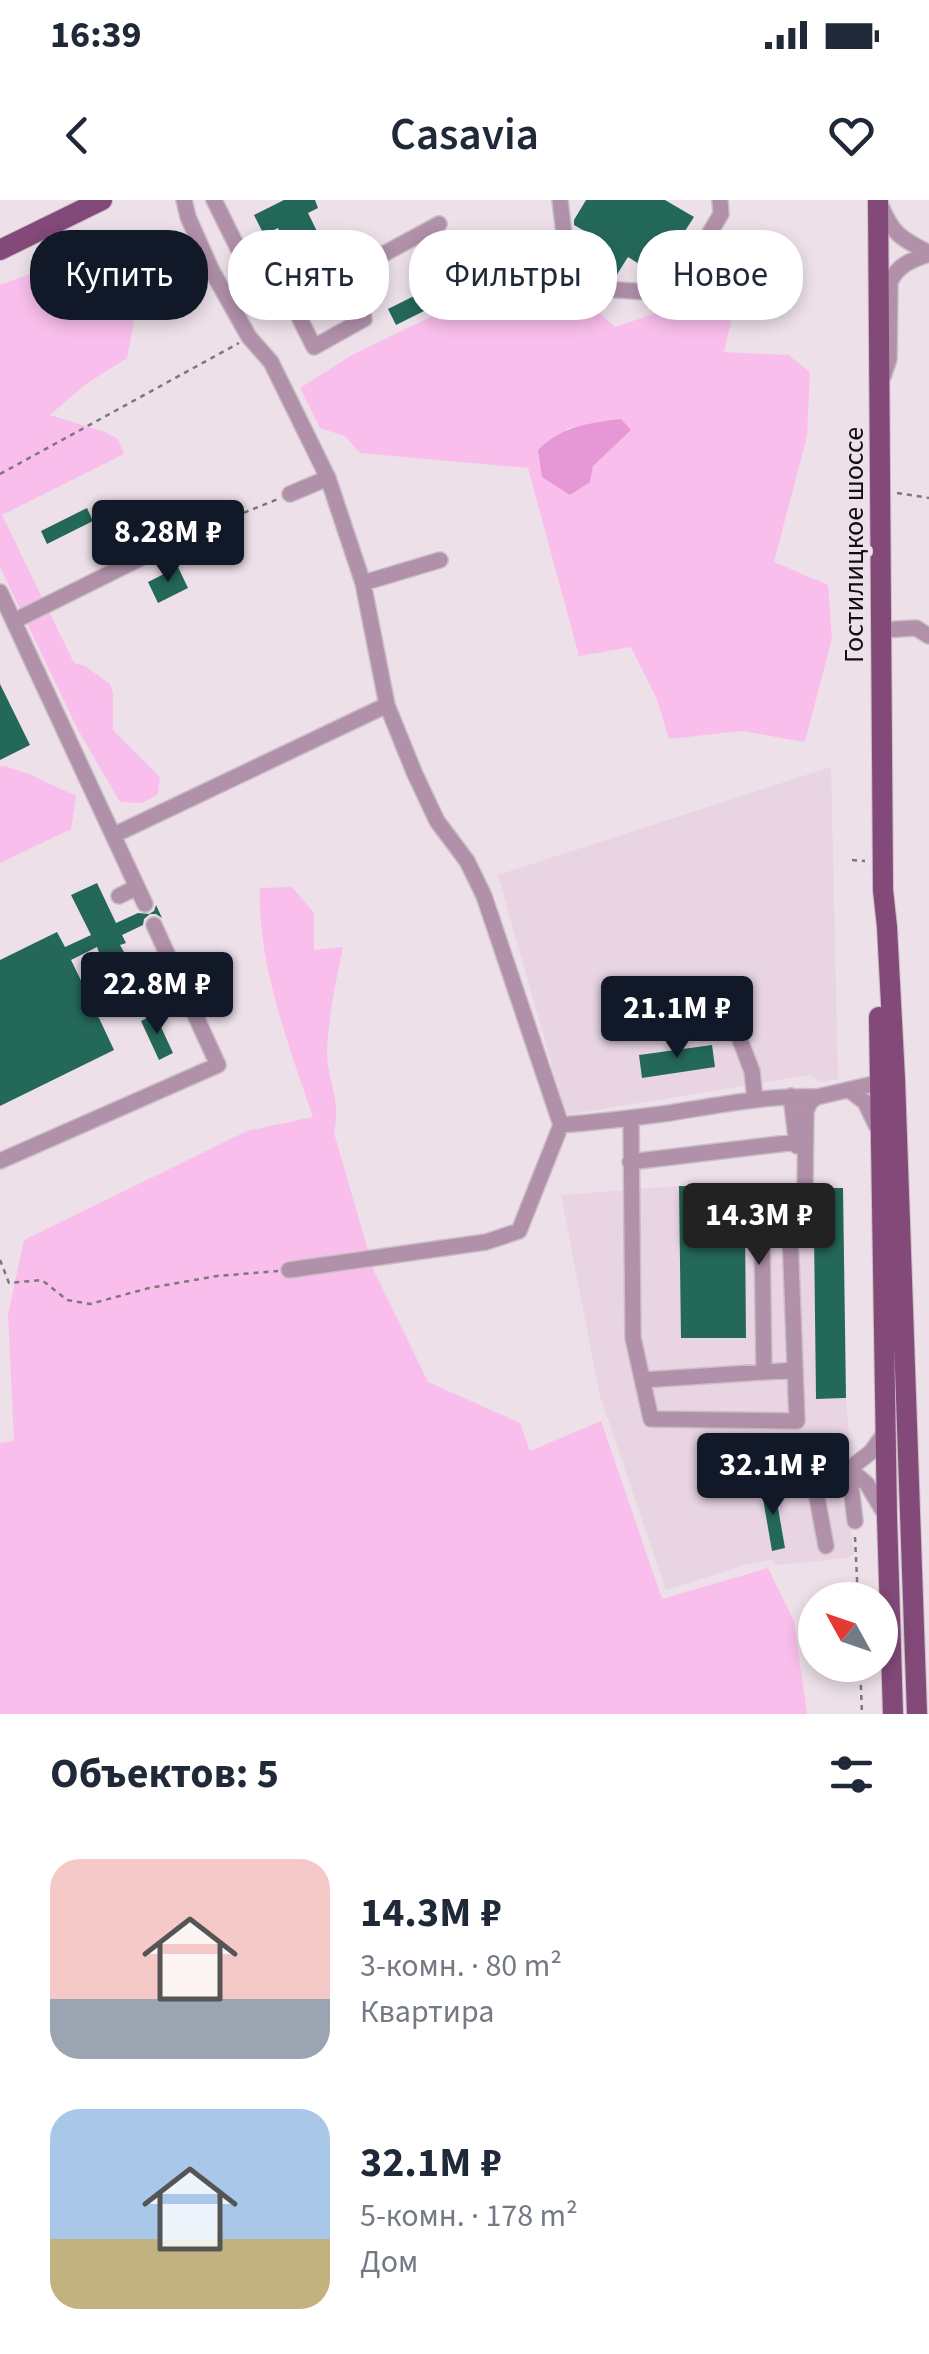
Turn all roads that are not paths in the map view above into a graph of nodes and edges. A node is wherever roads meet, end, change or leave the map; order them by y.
1 (102, 200) edge
2 (184, 200) edge
3 (214, 200) edge
4 (560, 200) edge
5 (720, 200) edge
6 (878, 200) edge
7 (439, 224) dead end
8 (0, 250) edge
9 (880, 386) junction
10 (328, 478) junction
11 (290, 494) road end
12 (169, 544) road end
13 (440, 560) dead end
14 (363, 582) junction
15 (0, 592) edge
16 (14, 621) junction
17 (882, 630) junction
18 (929, 636) edge
19 (387, 704) junction
20 (114, 835) junction
21 (137, 888) junction
22 (883, 890) junction
23 (119, 896) dead end
24 (145, 904) dead end
25 (154, 926) dead end
26 (176, 972) junction
27 (102, 1007) dead end
28 (737, 1032) dead end
29 (879, 1057) junction
30 (887, 1081) junction
31 (850, 1090) junction
32 (791, 1096) junction
33 (818, 1097) junction
34 (755, 1099) junction
35 (631, 1119) junction
36 (561, 1126) junction
37 (880, 1138) junction
38 (801, 1142) junction
39 (0, 1161) edge
40 (630, 1162) junction
41 (802, 1189) tunnel mouth
42 (289, 1270) road end
43 (795, 1370) junction
44 (764, 1372) junction
45 (643, 1380) junction
46 (886, 1431) junction
47 (849, 1469) junction
48 (887, 1517) junction
49 (854, 1521) road end
50 (826, 1546) dead end
51 (893, 1714) edge
52 (917, 1714) edge

1 - 8 main road
2 - 10 lane
3 - 7 lane
4 - 5 lane
6 - 9 main road, Гостилицкое шоссе
6 - 9 lane
9 - 17 main road, Гостилицкое шоссе
10 - 11 lane
10 - 14 lane
12 - 16 lane
13 - 14 lane
14 - 19 lane
15 - 16 lane
16 - 20 lane
17 - 18 lane
17 - 22 main road, Гостилицкое шоссе
19 - 20 lane
19 - 36 lane
20 - 21 lane
21 - 23 lane
21 - 24 lane
22 - 29 main road, Гостилицкое шоссе
22 - 30 main road, Гостилицкое шоссе
25 - 26 lane
26 - 27 lane
26 - 39 lane
28 - 34 lane
29 - 30 main road, Гостилицкое шоссе
29 - 32 lane
30 - 31 lane
30 - 37 main road, Гостилицкое шоссе
30 - 52 main road, Гостилицкое шоссе
31 - 33 lane
31 - 37 lane
32 - 33 lane
32 - 34 lane
32 - 38 lane
33 - 38 lane
34 - 35 lane
35 - 36 lane
35 - 40 lane
36 - 42 lane
37 - 46 main road, Гостилицкое шоссе
38 - 40 lane
38 - 41 lane
40 - 45 lane
43 - 44 lane
43 - 44 lane
43 - 45 lane
44 - 45 lane
46 - 47 lane
46 - 48 main road, Гостилицкое шоссе
47 - 48 lane
47 - 49 lane
47 - 50 lane
48 - 51 main road, Гостилицкое шоссе

